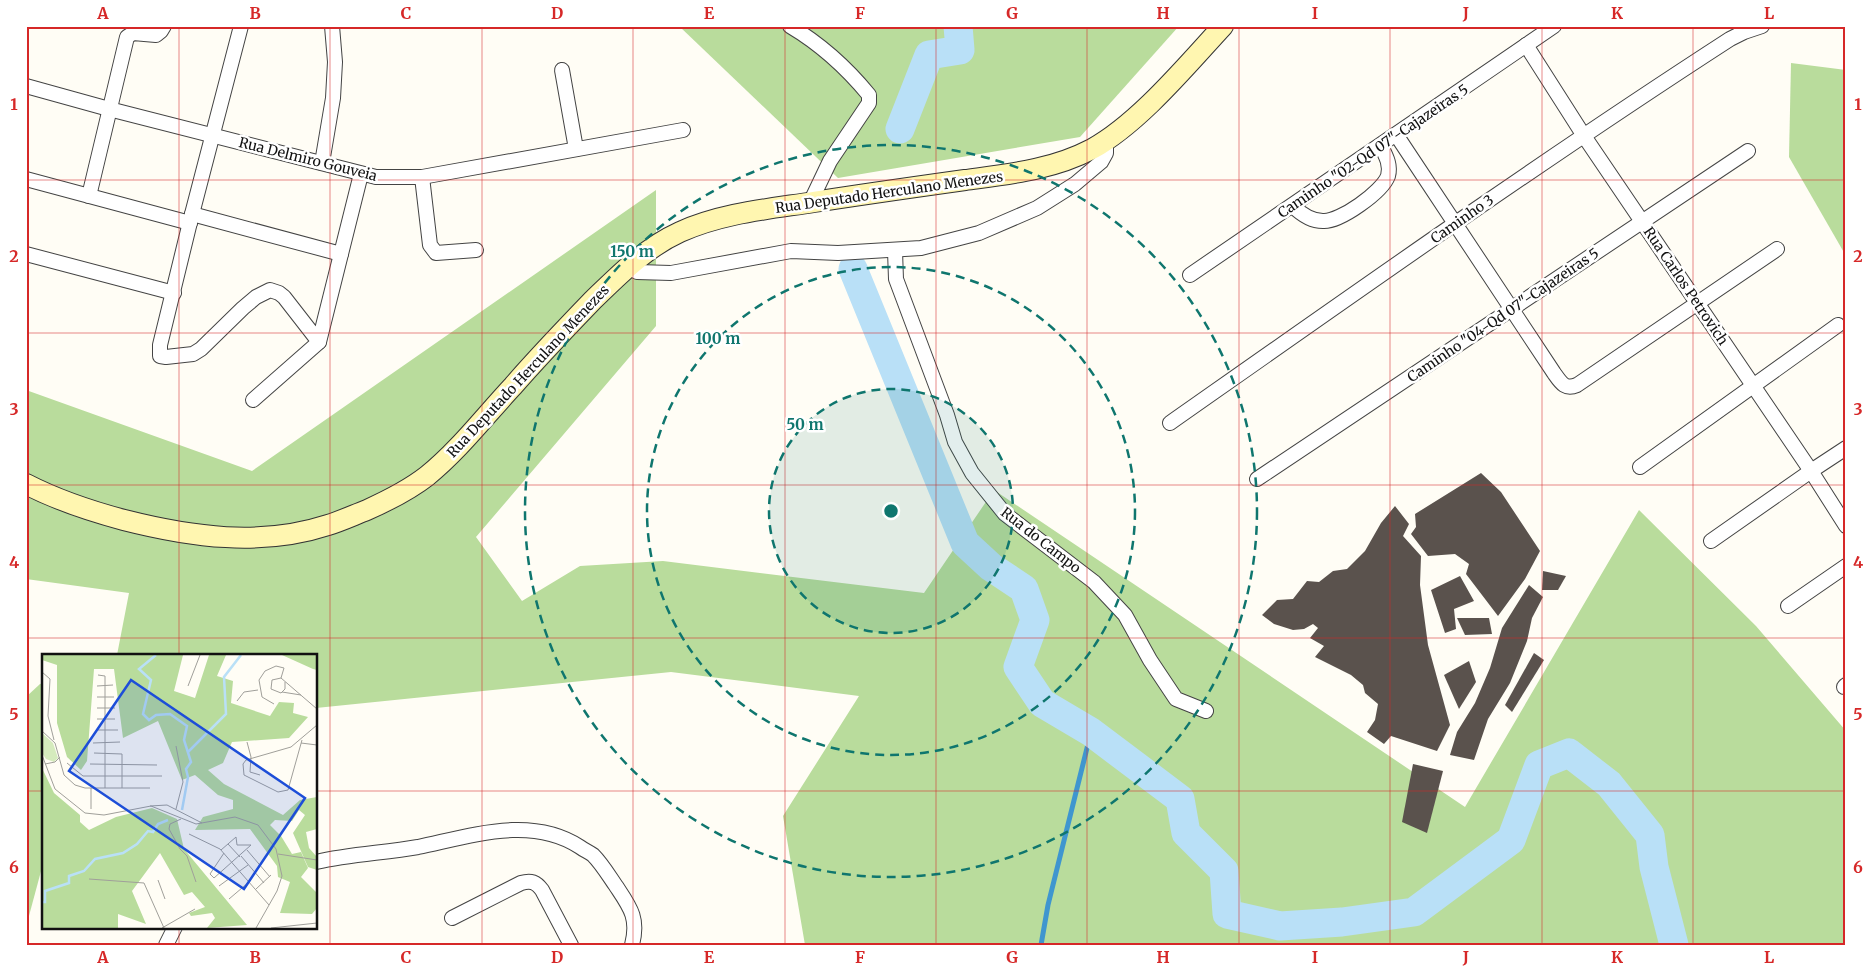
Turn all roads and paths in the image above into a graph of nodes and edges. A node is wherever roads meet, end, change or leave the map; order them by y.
1 (164, 26) edge
2 (241, 26) edge
3 (332, 26) edge
4 (790, 26) edge
5 (1223, 26) edge
6 (1554, 26) edge
7 (1762, 26) edge
8 (1526, 46) junction
9 (562, 70) dead end
10 (26, 86) edge
11 (109, 109) junction
12 (683, 130) dead end
13 (212, 135) junction
14 (1397, 136) junction
15 (1584, 136) junction
16 (1106, 139) junction
17 (1381, 146) junction
18 (576, 149) junction
19 (1748, 151) dead end
20 (322, 163) junction
21 (361, 174) junction
22 (422, 177) junction
23 (26, 179) edge
24 (89, 196) junction
25 (810, 202) junction
26 (1293, 206) junction
27 (191, 218) junction
28 (1642, 222) junction
29 (1455, 223) junction
30 (476, 250) dead end
31 (1777, 250) dead end
32 (895, 251) junction
33 (26, 254) edge
34 (341, 254) junction
35 (627, 266) junction
36 (1190, 275) dead end
37 (174, 293) junction
38 (1697, 303) junction
39 (1511, 308) junction
40 (1838, 325) dead end
41 (319, 342) junction
42 (1754, 386) junction
43 (254, 400) dead end
44 (1170, 423) dead end
45 (1846, 448) edge
46 (1640, 467) dead end
47 (1811, 470) junction
48 (1257, 479) dead end
49 (26, 484) edge
50 (1846, 526) edge
51 (1711, 541) dead end
52 (1846, 566) edge
53 (1788, 606) dead end
54 (1206, 711) dead end
55 (318, 862) edge
56 (452, 918) dead end
57 (174, 928) edge
58 (166, 945) edge
59 (571, 945) edge
60 (632, 945) edge

1 - 11 street
2 - 13 street
3 - 20 street
4 - 25 street
5 - 16 main road, Rua Deputado Herculano Menezes
6 - 8 street, Caminho "02-Qd 07"-Cajazeiras 5
7 - 15 street, Caminho 3
8 - 14 street, Caminho "02-Qd 07"-Cajazeiras 5
8 - 15 street, Rua Carlos Petrovich
9 - 18 street
10 - 11 street, Rua Delmiro Gouveia
11 - 13 street, Rua Delmiro Gouveia
11 - 24 street
12 - 18 street, Rua Delmiro Gouveia
13 - 20 street, Rua Delmiro Gouveia
13 - 27 street
14 - 17 street, Caminho "02-Qd 07"-Cajazeiras 5
14 - 29 street
15 - 28 street, Rua Carlos Petrovich
15 - 29 street, Caminho 3
16 - 25 main road, Rua Deputado Herculano Menezes
16 - 32 street
17 - 26 street, Caminho "02-Qd 07"-Cajazeiras 5
17 - 26 street
18 - 22 street, Rua Delmiro Gouveia
19 - 28 street, Caminho "04-Qd 07"-Cajazeiras 5
20 - 21 street, Rua Delmiro Gouveia
21 - 22 street, Rua Delmiro Gouveia
21 - 34 street
22 - 30 street
23 - 24 street
24 - 27 street
25 - 35 main road, Rua Deputado Herculano Menezes
26 - 36 street, Caminho "02-Qd 07"-Cajazeiras 5
27 - 34 street
27 - 37 street
28 - 38 street, Rua Carlos Petrovich
28 - 39 street, Caminho "04-Qd 07"-Cajazeiras 5
29 - 39 street
29 - 44 street, Caminho 3
31 - 38 street
32 - 35 street
32 - 54 street, Rua do Campo
33 - 37 street
34 - 41 street
35 - 49 main road, Rua Deputado Herculano Menezes
37 - 41 street
38 - 39 street
38 - 42 street, Rua Carlos Petrovich
39 - 48 street, Caminho "04-Qd 07"-Cajazeiras 5
40 - 42 street
41 - 43 street
42 - 46 street
42 - 47 street, Rua Carlos Petrovich
45 - 47 street
47 - 50 street, Rua Carlos Petrovich
47 - 51 street
52 - 53 street
55 - 60 street
56 - 59 street
57 - 58 street

